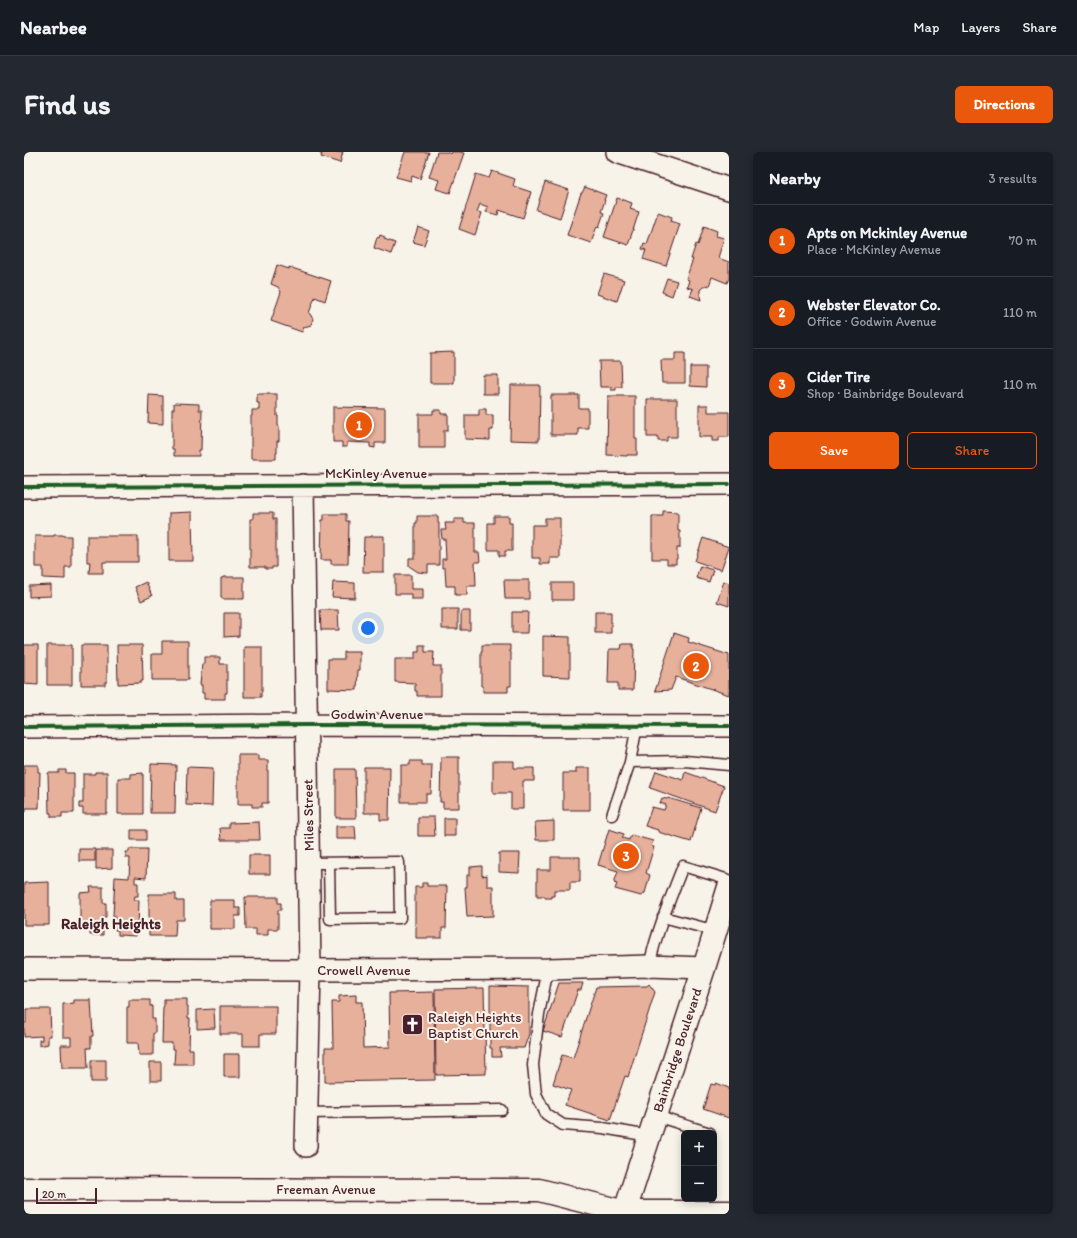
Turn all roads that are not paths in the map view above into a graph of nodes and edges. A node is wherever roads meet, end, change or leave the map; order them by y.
1 (617, 152) edge
2 (729, 189) edge
3 (729, 484) edge
4 (303, 485) junction
5 (24, 487) edge
6 (307, 725) junction
7 (637, 726) junction
8 (729, 726) edge
9 (24, 727) edge
10 (630, 762) junction
11 (726, 764) edge
12 (612, 815) dead end
13 (319, 863) junction
14 (729, 880) edge
15 (729, 887) edge
16 (663, 917) junction
17 (716, 931) junction
18 (649, 966) junction
19 (704, 968) junction
20 (24, 969) edge
21 (548, 969) junction
22 (310, 970) junction
23 (502, 1110) dead end
24 (307, 1113) junction
25 (656, 1116) junction
26 (700, 1130) edge
27 (649, 1136) junction
28 (306, 1146) dead end
29 (24, 1189) edge
30 (729, 1212) edge
31 (619, 1213) edge

1 - 2 street
3 - 4 street, McKinley Avenue
4 - 5 street, McKinley Avenue
4 - 6 street, Miles Street
6 - 7 street, Godwin Avenue
6 - 9 street, Godwin Avenue
6 - 13 street, Miles Street
7 - 8 street, Godwin Avenue
7 - 10 lane
10 - 11 lane
10 - 12 lane
13 - 13 lane
13 - 22 street, Miles Street
14 - 16 lane
15 - 17 main road, Bainbridge Boulevard
16 - 17 lane
16 - 18 lane
17 - 19 main road, Bainbridge Boulevard
18 - 19 street, Crowell Avenue
18 - 21 street, Crowell Avenue
19 - 25 main road, Bainbridge Boulevard
20 - 22 street, Crowell Avenue
21 - 22 street, Crowell Avenue
21 - 27 lane
22 - 24 street, Miles Street
23 - 24 lane
24 - 28 street, Miles Street
25 - 26 lane
25 - 27 main road, Bainbridge Boulevard
27 - 31 main road, Bainbridge Boulevard
29 - 31 main road, Freeman Avenue
30 - 31 main road, Freeman Avenue

